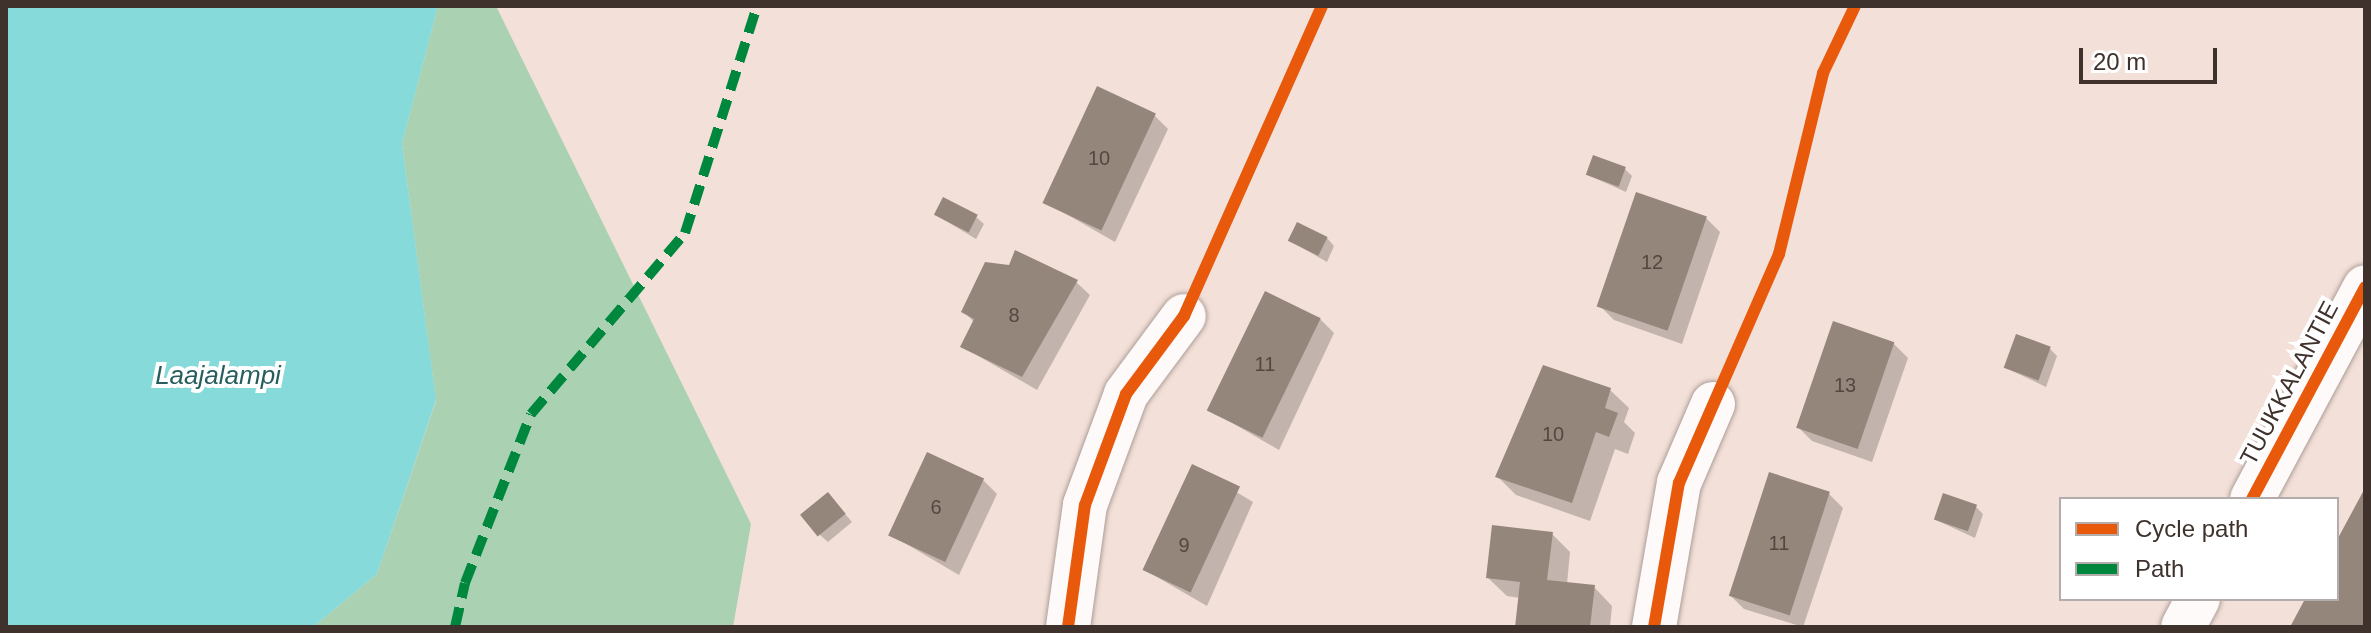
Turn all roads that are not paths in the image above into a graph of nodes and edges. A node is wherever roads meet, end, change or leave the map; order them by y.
1 (2365, 287) edge
2 (1184, 316) dead end
3 (1713, 404) dead end
4 (2253, 497) edge
5 (2197, 601) edge
6 (1068, 627) edge
7 (1654, 627) edge
8 (2183, 627) edge

1 - 4 street, TUUKKALANTIE
2 - 6 street
3 - 7 street
5 - 8 street

